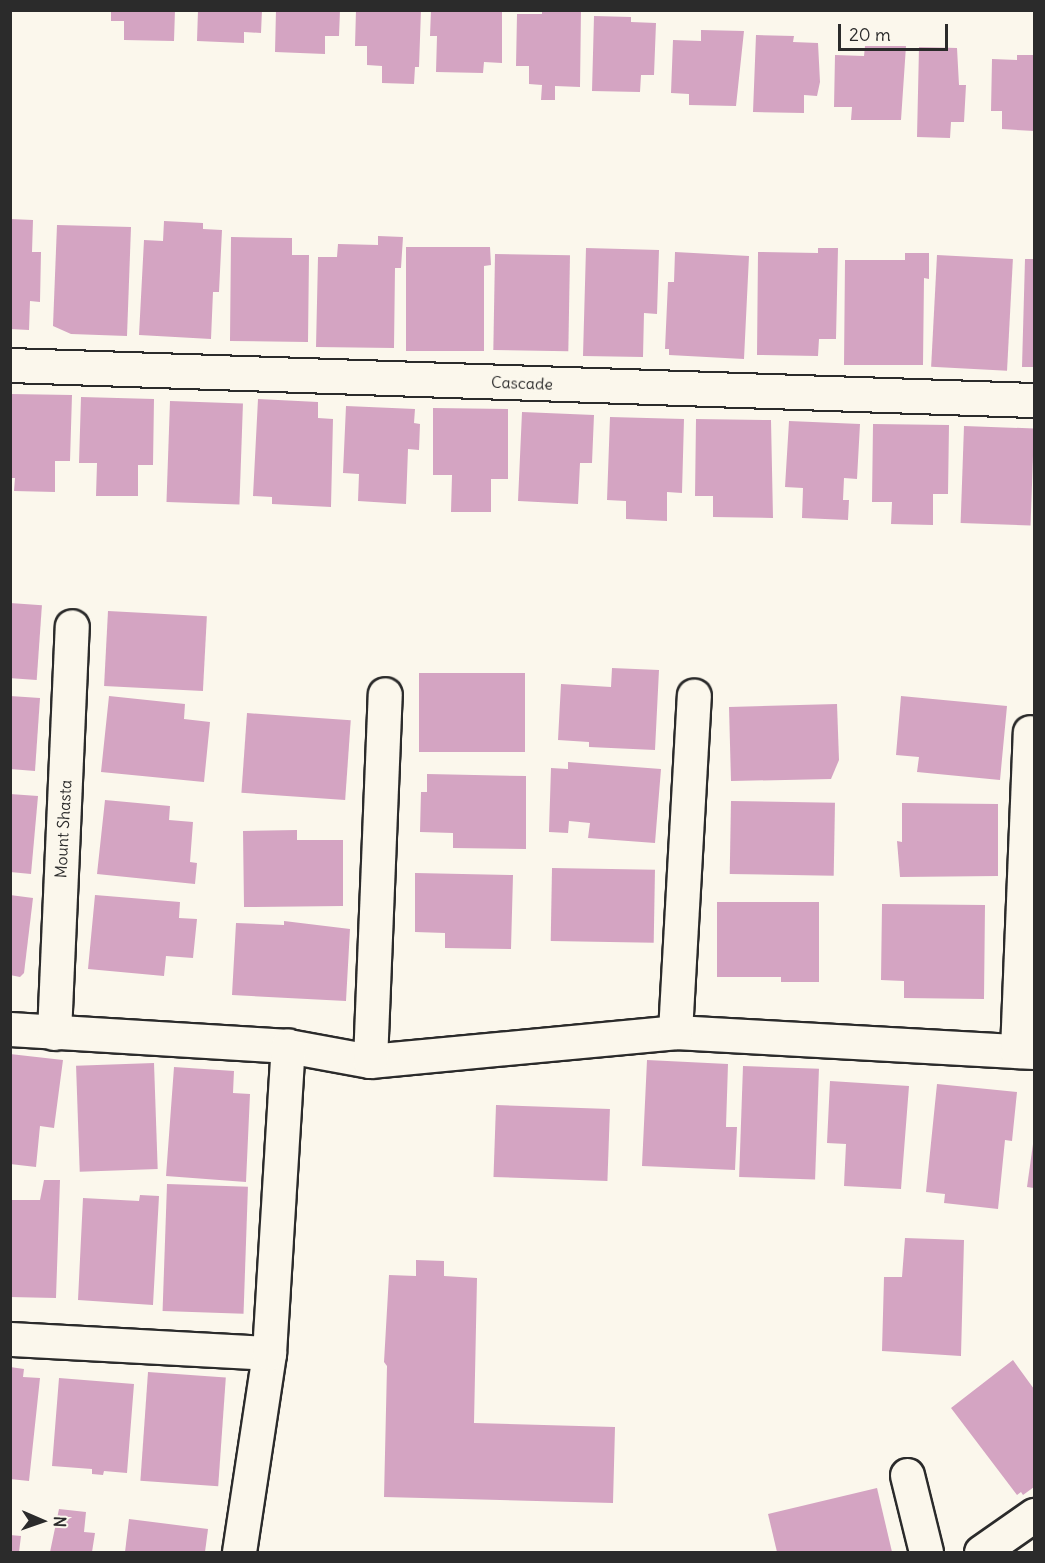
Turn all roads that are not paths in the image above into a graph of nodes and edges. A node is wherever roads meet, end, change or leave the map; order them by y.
1 (10, 365) edge
2 (1035, 400) edge
3 (72, 626) dead end
4 (385, 694) dead end
5 (694, 696) dead end
6 (1030, 732) dead end
7 (10, 1029) edge
8 (675, 1032) junction
9 (54, 1033) junction
10 (288, 1046) junction
11 (1026, 1052) edge
12 (370, 1061) junction
13 (10, 1339) edge
14 (269, 1353) junction
15 (907, 1475) dead end
16 (1035, 1515) edge
17 (239, 1552) edge
18 (926, 1552) edge
19 (981, 1552) edge

1 - 2 street, Cascade
3 - 9 street, Mount Shasta
4 - 12 street
5 - 8 street
6 - 11 street
7 - 9 street
8 - 11 street
8 - 12 street
9 - 10 street
10 - 12 street
10 - 14 street
13 - 14 street
14 - 17 street
15 - 18 street
16 - 19 street

